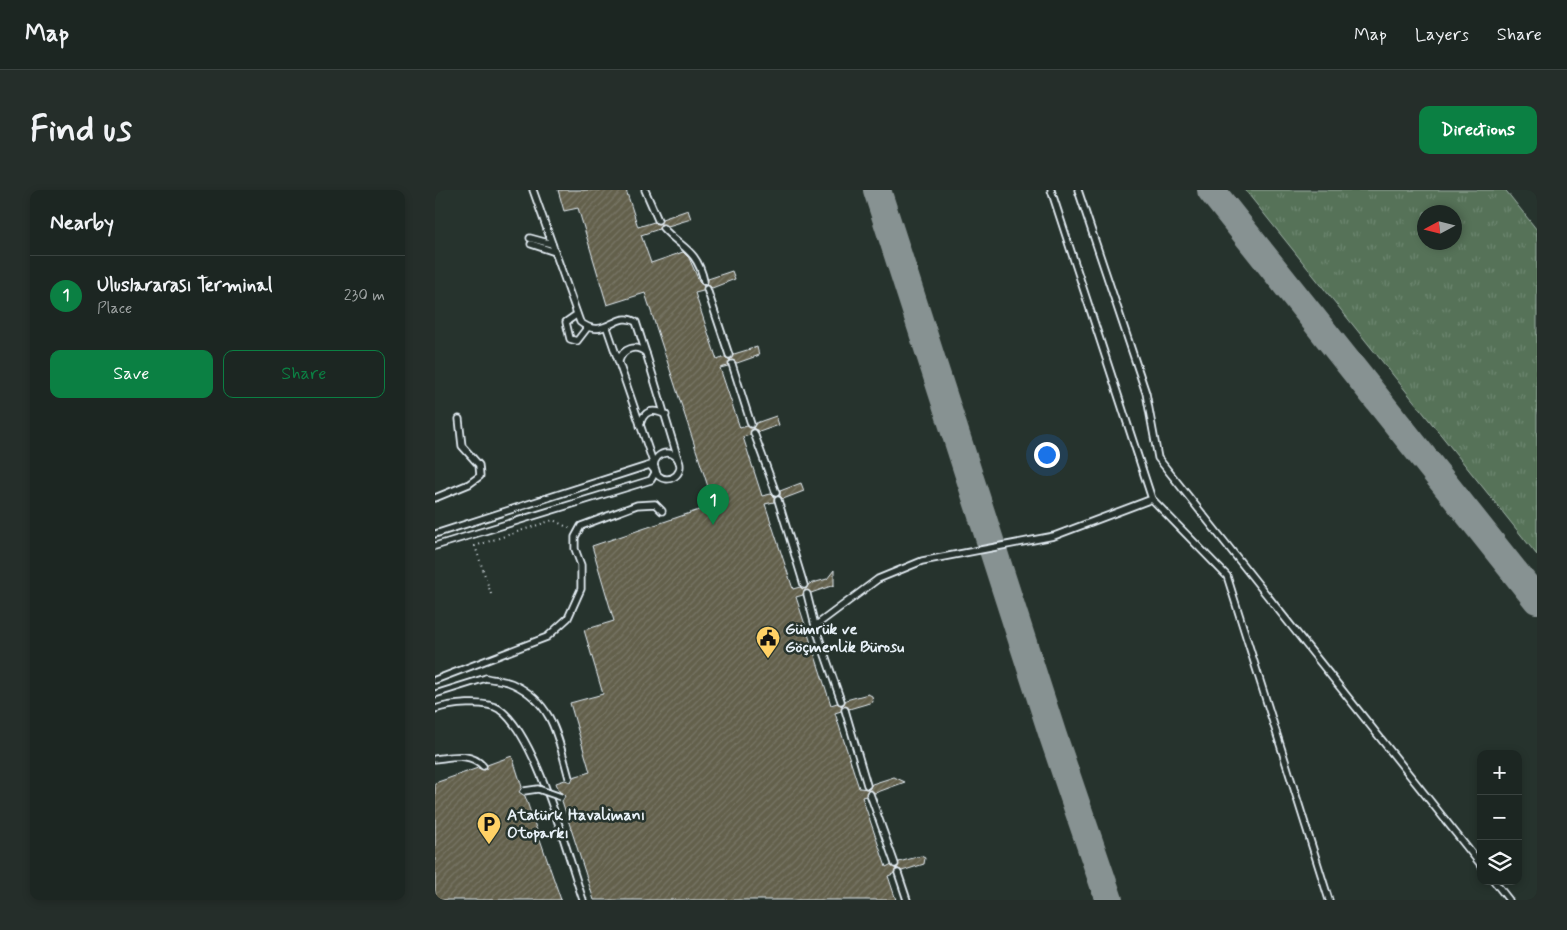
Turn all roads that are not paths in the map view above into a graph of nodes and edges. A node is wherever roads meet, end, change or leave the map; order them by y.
1 (533, 190) edge
2 (645, 190) edge
3 (1051, 190) edge
4 (1078, 190) edge
5 (658, 220) dead end
6 (663, 228) dead end
7 (552, 244) junction
8 (555, 252) junction
9 (703, 281) dead end
10 (707, 289) dead end
11 (576, 315) junction
12 (587, 328) junction
13 (607, 328) junction
14 (646, 353) junction
15 (729, 355) dead end
16 (619, 361) junction
17 (732, 364) dead end
18 (666, 415) junction
19 (459, 420) dead end
20 (751, 424) dead end
21 (640, 426) junction
22 (754, 433) dead end
23 (679, 462) junction
24 (655, 471) junction
25 (776, 493) dead end
26 (435, 498) edge
27 (1153, 499) junction
28 (778, 500) dead end
29 (662, 511) dead end
30 (435, 534) edge
31 (435, 546) edge
32 (804, 586) dead end
33 (807, 594) dead end
34 (815, 626) junction
35 (435, 680) edge
36 (435, 694) edge
37 (841, 701) dead end
38 (435, 709) edge
39 (845, 710) dead end
40 (435, 759) edge
41 (483, 766) dead end
42 (569, 778) dead end
43 (867, 785) dead end
44 (524, 790) dead end
45 (870, 794) dead end
46 (561, 797) dead end
47 (1477, 860) edge
48 (895, 864) dead end
49 (897, 873) dead end
50 (1497, 885) edge
51 (583, 900) edge
52 (907, 900) edge
53 (1329, 900) edge
54 (1509, 900) edge

1 - 7 lane
2 - 5 lane
3 - 27 lane
4 - 47 lane
6 - 9 lane
7 - 8 lane
7 - 8 lane
8 - 11 lane
10 - 15 lane
11 - 12 lane
11 - 12 lane
12 - 13 lane
13 - 14 lane
13 - 16 lane
14 - 16 lane
14 - 18 lane
16 - 21 lane
17 - 20 lane
18 - 21 lane
18 - 23 lane
19 - 26 lane
21 - 24 lane
22 - 25 lane
23 - 24 lane
23 - 24 lane
24 - 30 lane
24 - 31 lane
27 - 34 lane
27 - 53 lane
28 - 32 lane
29 - 35 lane
33 - 34 lane
34 - 37 lane
36 - 42 lane, bridge
38 - 51 lane
39 - 43 lane
40 - 41 lane
44 - 46 lane, bridge
45 - 48 lane
49 - 52 lane
50 - 54 lane

